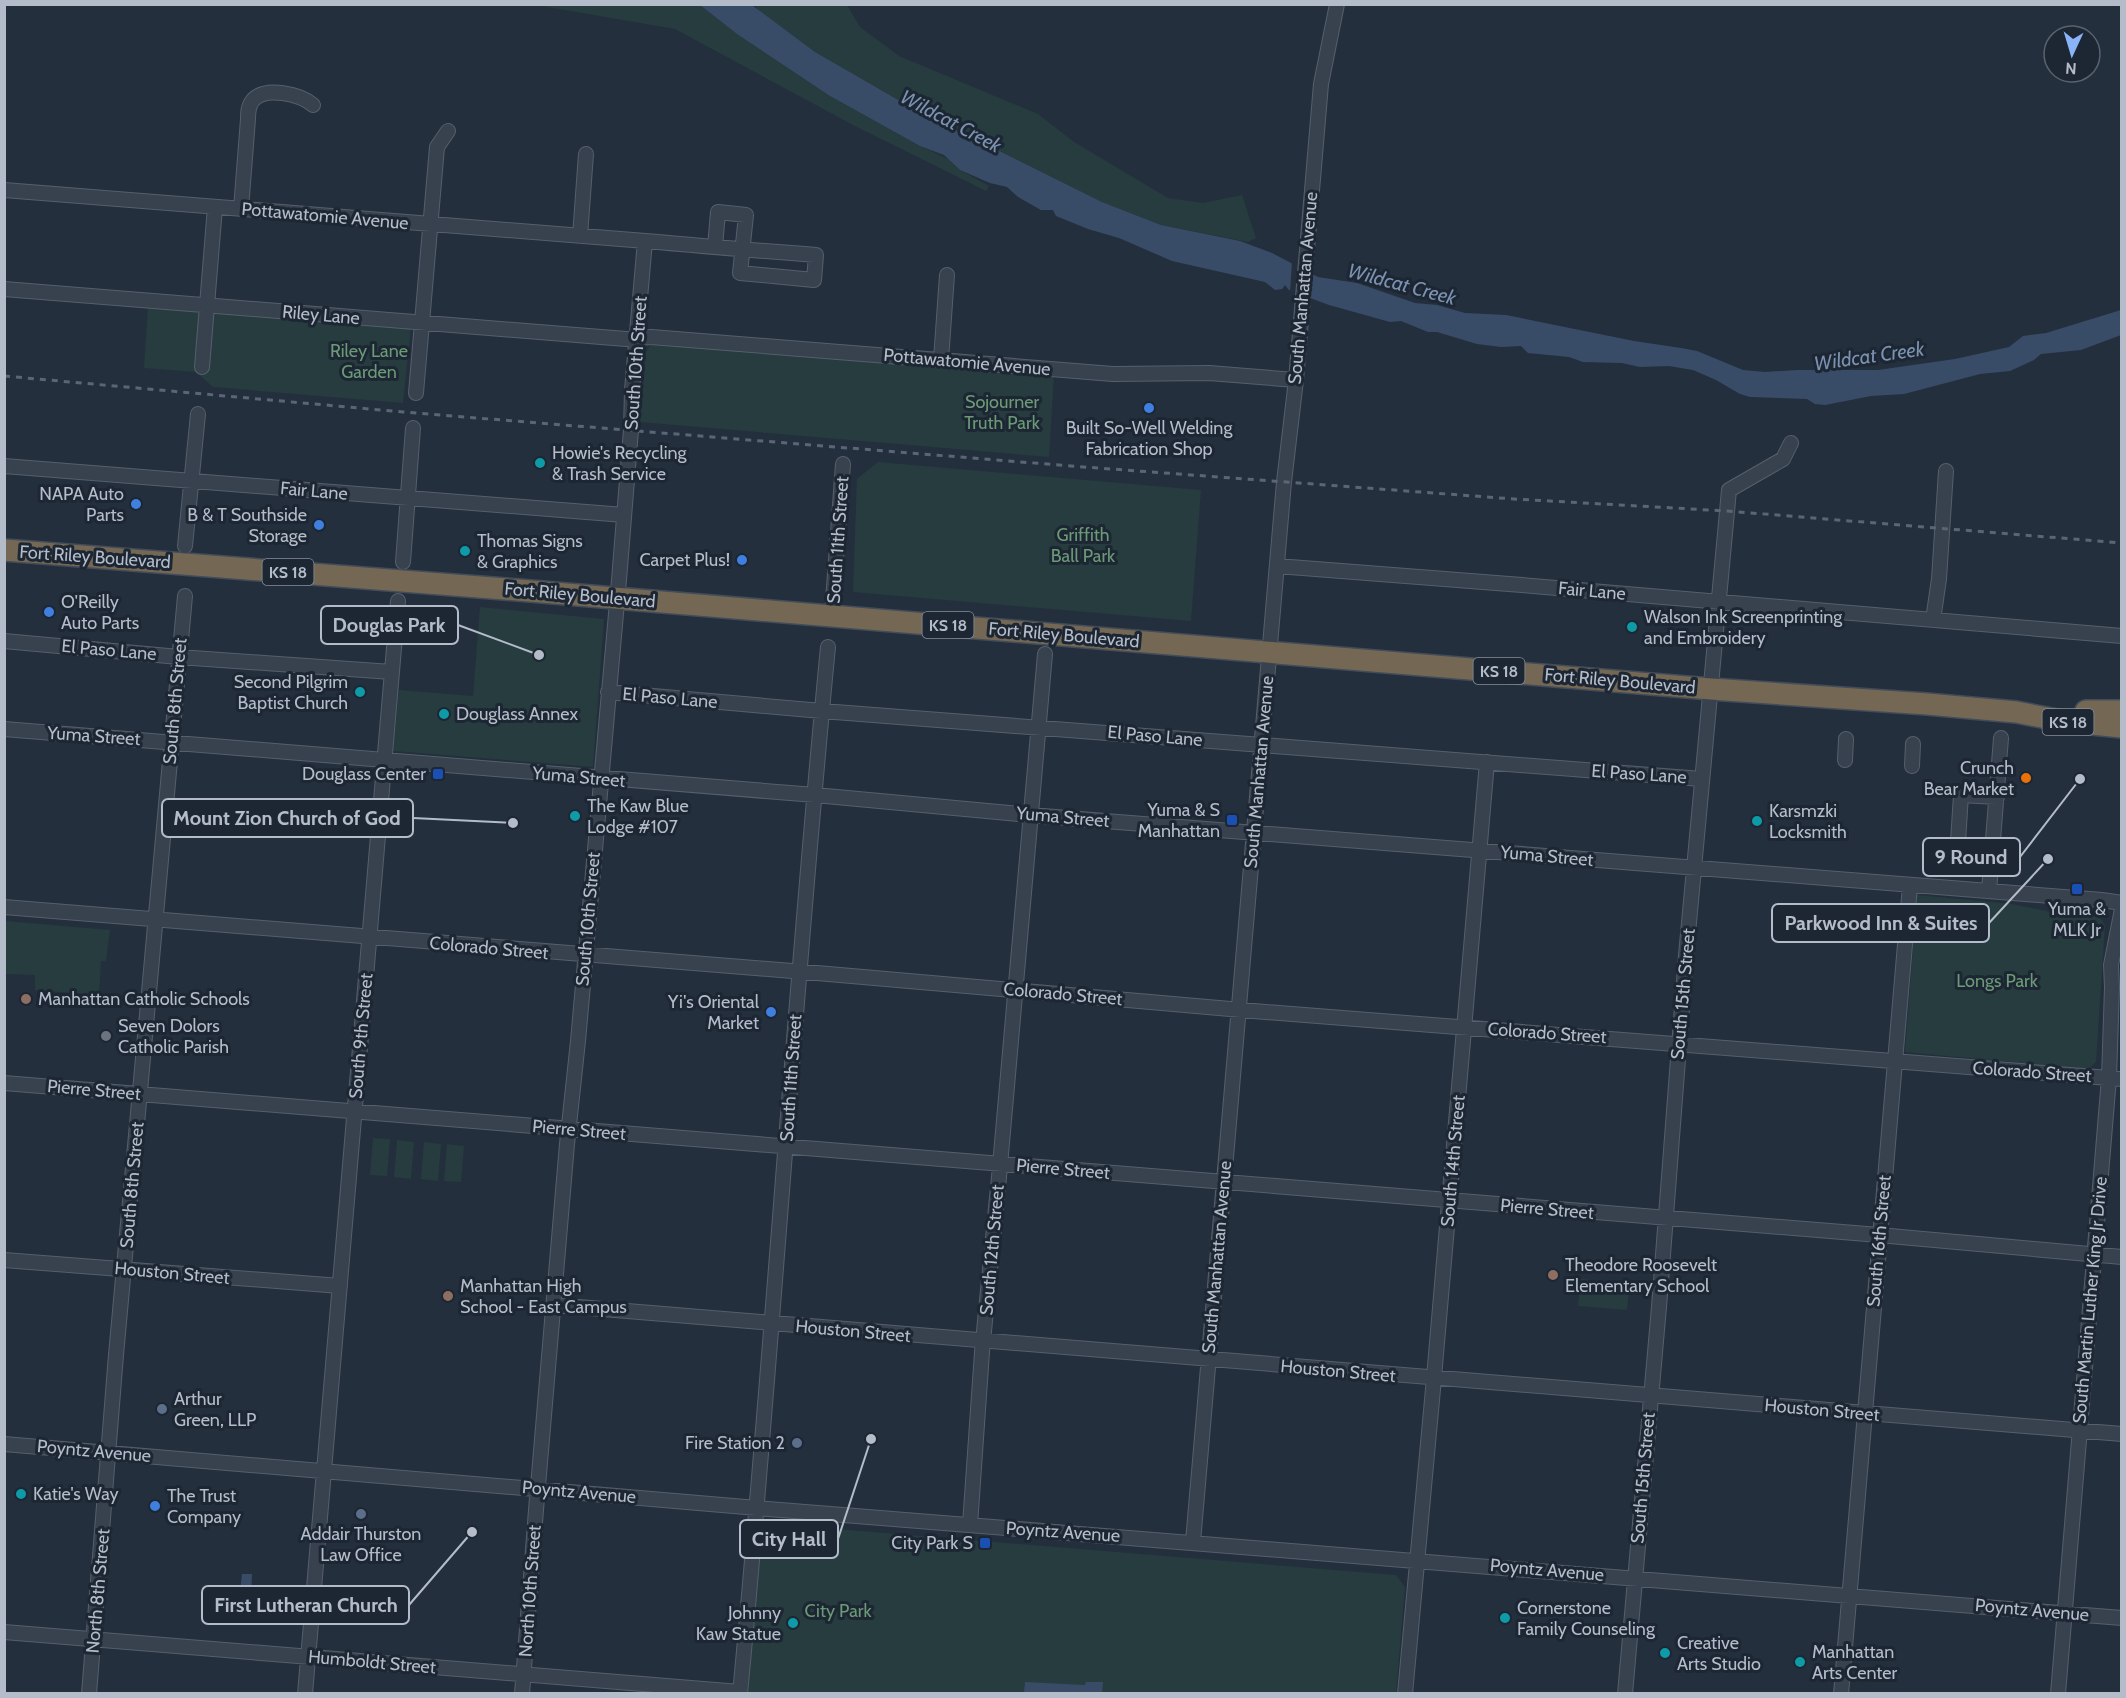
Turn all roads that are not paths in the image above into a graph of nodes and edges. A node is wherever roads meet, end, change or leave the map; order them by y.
1 (1337, 4) edge
2 (313, 105) dead end
3 (448, 131) dead end
4 (586, 154) dead end
5 (4, 190) edge
6 (215, 207) junction
7 (241, 209) junction
8 (431, 224) junction
9 (580, 236) junction
10 (645, 241) junction
11 (715, 247) junction
12 (743, 249) junction
13 (947, 275) dead end
14 (4, 289) edge
15 (207, 306) junction
16 (422, 323) junction
17 (638, 338) junction
18 (941, 360) junction
19 (202, 367) dead end
20 (1296, 380) junction
21 (416, 393) dead end
22 (198, 414) dead end
23 (413, 428) dead end
24 (1791, 444) dead end
25 (843, 464) dead end
26 (4, 466) edge
27 (1946, 471) dead end
28 (192, 481) junction
29 (408, 499) junction
30 (624, 515) junction
31 (185, 546) dead end
32 (4, 550) edge
33 (403, 562) dead end
34 (1277, 566) junction
35 (184, 596) dead end
36 (617, 598) junction
37 (398, 601) dead end
38 (1717, 603) junction
39 (832, 615) junction
40 (1933, 620) junction
41 (2121, 636) edge
42 (4, 641) edge
43 (828, 647) dead end
44 (1269, 652) junction
45 (1045, 654) dead end
46 (179, 657) junction
47 (392, 672) junction
48 (1711, 688) junction
49 (608, 692) junction
50 (822, 711) junction
51 (2121, 711) edge
52 (2016, 712) junction
53 (1038, 727) junction
54 (2121, 727) edge
55 (4, 729) edge
56 (2001, 738) dead end
57 (1846, 739) dead end
58 (171, 742) junction
59 (1913, 744) dead end
60 (1262, 745) junction
61 (1845, 760) dead end
62 (385, 761) junction
63 (1487, 762) junction
64 (1912, 766) dead end
65 (601, 778) junction
66 (1702, 779) junction
67 (815, 795) junction
68 (1997, 797) junction
69 (1030, 815) junction
70 (1254, 832) junction
71 (1479, 850) junction
72 (1992, 859) junction
73 (1695, 868) junction
74 (1910, 886) junction
75 (1989, 891) junction
76 (2121, 903) edge
77 (4, 907) edge
78 (2121, 909) edge
79 (155, 920) junction
80 (371, 938) junction
81 (2121, 955) edge
82 (584, 956) junction
83 (800, 972) junction
84 (2112, 987) junction
85 (1015, 990) junction
86 (1239, 1010) junction
87 (1464, 1027) junction
88 (1679, 1043) junction
89 (1895, 1062) junction
90 (2115, 1079) edge
91 (4, 1083) edge
92 (140, 1094) junction
93 (354, 1111) junction
94 (569, 1129) junction
95 (786, 1147) junction
96 (1000, 1164) junction
97 (1224, 1182) junction
98 (1449, 1201) junction
99 (1665, 1218) junction
100 (1880, 1235) junction
101 (2094, 1255) junction
102 (2121, 1257) edge
103 (4, 1260) edge
104 (125, 1270) junction
105 (340, 1286) junction
106 (554, 1305) junction
107 (771, 1324) junction
108 (984, 1342) junction
109 (1208, 1360) junction
110 (1434, 1379) junction
111 (1650, 1396) junction
112 (1866, 1413) junction
113 (2080, 1431) junction
114 (2121, 1434) edge
115 (4, 1444) edge
116 (110, 1452) junction
117 (324, 1471) junction
118 (537, 1488) junction
119 (757, 1508) junction
120 (970, 1524) junction
121 (1193, 1542) junction
122 (1418, 1560) junction
123 (1634, 1577) junction
124 (1850, 1596) junction
125 (2063, 1613) junction
126 (2121, 1618) edge
127 (4, 1632) edge
128 (94, 1639) junction
129 (308, 1657) junction
130 (524, 1675) junction
131 (740, 1693) edge
132 (89, 1694) edge
133 (306, 1694) edge
134 (522, 1694) edge
135 (1405, 1694) edge
136 (1625, 1694) edge
137 (1841, 1694) edge
138 (2058, 1694) edge

1 - 20 street, South Manhattan Avenue
2 - 7 street
3 - 8 street
4 - 9 street
5 - 6 street, Pottawatomie Avenue
6 - 7 street, Pottawatomie Avenue
6 - 15 street
7 - 8 street, Pottawatomie Avenue
8 - 9 street, Pottawatomie Avenue
8 - 16 street
9 - 10 street, Pottawatomie Avenue
10 - 11 street, Pottawatomie Avenue
10 - 17 street, South 10th Street
11 - 12 street, Pottawatomie Avenue
11 - 12 street
12 - 12 street
13 - 18 street
14 - 15 street, Riley Lane
15 - 16 street, Riley Lane
15 - 19 street
16 - 17 street, Riley Lane
16 - 21 street
17 - 18 street, Pottawatomie Avenue
17 - 30 street, South 10th Street
18 - 20 street, Pottawatomie Avenue
20 - 34 street, South Manhattan Avenue
22 - 28 street
23 - 29 street
24 - 38 street, South 15th Street
25 - 39 street, South 11th Street
26 - 28 street, Fair Lane
27 - 40 street
28 - 29 street, Fair Lane
28 - 31 street
29 - 30 street, Fair Lane
29 - 33 street
30 - 36 street, South 10th Street
32 - 36 highway, Fort Riley Boulevard / KS 18
34 - 38 street, Fair Lane
34 - 44 street, South Manhattan Avenue
35 - 46 street, South 8th Street
36 - 39 highway, Fort Riley Boulevard / KS 18
36 - 49 street, South 10th Street
37 - 47 street, South 9th Street
38 - 40 street, Fair Lane
38 - 48 street, South 15th Street
39 - 44 highway, Fort Riley Boulevard / KS 18
40 - 41 street, Fair Lane
42 - 46 street, El Paso Lane
43 - 50 street, South 11th Street
44 - 48 highway, Fort Riley Boulevard / KS 18
44 - 60 street, South Manhattan Avenue
45 - 53 street, South 12th Street
46 - 47 street, El Paso Lane
46 - 58 street, South 8th Street
47 - 62 street, South 9th Street
48 - 52 highway, Fort Riley Boulevard / KS 18
48 - 66 street, South 15th Street
49 - 50 street, El Paso Lane
49 - 65 street, South 10th Street
50 - 53 street, El Paso Lane
50 - 67 street, South 11th Street
51 - 52 highway, Fort Riley Boulevard / KS 18
52 - 54 highway, Fort Riley Boulevard / KS 18
53 - 60 street, El Paso Lane
53 - 69 street, South 12th Street
55 - 58 street, Yuma Street
56 - 68 street
57 - 61 street
58 - 62 street, Yuma Street
58 - 79 street, South 8th Street
59 - 64 street
60 - 63 street, El Paso Lane
60 - 70 street, South Manhattan Avenue
62 - 65 street, Yuma Street
62 - 80 street, South 9th Street
63 - 66 street, El Paso Lane
63 - 71 street, South 14th Street
65 - 67 street, Yuma Street
65 - 82 street, South 10th Street
66 - 73 street, South 15th Street
67 - 69 street, Yuma Street
67 - 83 street, South 11th Street
68 - 72 street
68 - 72 street
69 - 70 street, Yuma Street
69 - 85 street, South 12th Street
70 - 71 street, Yuma Street
70 - 86 street, South Manhattan Avenue
71 - 73 street, Yuma Street
71 - 87 street, South 14th Street
72 - 75 street
73 - 74 street, Yuma Street
73 - 88 street, South 15th Street
74 - 75 street, Yuma Street
74 - 89 street, South 16th Street
75 - 76 street, Yuma Street
77 - 79 street, Colorado Street
78 - 84 street, South Martin Luther King Jr Drive
79 - 80 street, Colorado Street
79 - 92 street, South 8th Street
80 - 82 street, Colorado Street
80 - 93 street, South 9th Street
81 - 84 street, South Martin Luther King Jr Drive
82 - 83 street, Colorado Street
82 - 94 street, South 10th Street
83 - 85 street, Colorado Street
83 - 95 street, South 11th Street
84 - 90 street, South Martin Luther King Jr Drive
85 - 86 street, Colorado Street
85 - 96 street, South 12th Street
86 - 87 street, Colorado Street
86 - 97 street, South Manhattan Avenue
87 - 88 street, Colorado Street
87 - 98 street, South 14th Street
88 - 89 street, Colorado Street
88 - 99 street, South 15th Street
89 - 90 street, Colorado Street
89 - 100 street, South 16th Street
90 - 101 street, South Martin Luther King Jr Drive
91 - 92 street, Pierre Street
92 - 93 street, Pierre Street
92 - 104 street, South 8th Street
93 - 94 street, Pierre Street
93 - 105 street, South 9th Street
94 - 95 street, Pierre Street
94 - 106 street, South 10th Street
95 - 96 street, Pierre Street
95 - 107 street, South 11th Street
96 - 97 street, Pierre Street
96 - 108 street, South 12th Street
97 - 98 street, Pierre Street
97 - 109 street, South Manhattan Avenue
98 - 99 street, Pierre Street
98 - 110 street, South 14th Street
99 - 100 street, Pierre Street
99 - 111 street, South 15th Street
100 - 101 street, Pierre Street
100 - 112 street, South 16th Street
101 - 102 street, Pierre Street
101 - 113 street, South Martin Luther King Jr Drive
103 - 104 street, Houston Street
104 - 105 street, Houston Street
104 - 116 street, South 8th Street
105 - 117 street, South 9th Street
106 - 107 street, Houston Street
106 - 118 street, South 10th Street
107 - 108 street, Houston Street
107 - 119 street, South 11th Street
108 - 109 street, Houston Street
108 - 120 street, South 12th Street
109 - 110 street, Houston Street
109 - 121 street, South Manhattan Avenue
110 - 111 street, Houston Street
110 - 122 street, South 14th Street
111 - 112 street, Houston Street
111 - 123 street, South 15th Street
112 - 113 street, Houston Street
112 - 124 street, South 16th Street
113 - 114 street, Houston Street
113 - 125 street, South Martin Luther King Jr Drive
115 - 116 street, Poyntz Avenue
116 - 117 street, Poyntz Avenue
116 - 128 street, North 8th Street
117 - 118 street, Poyntz Avenue
117 - 129 street, South 9th Street
118 - 119 street, Poyntz Avenue
118 - 130 street, North 10th Street
119 - 120 street, Poyntz Avenue
119 - 131 street, South 11th Street
120 - 121 street, Poyntz Avenue
121 - 122 street, Poyntz Avenue
122 - 123 street, Poyntz Avenue
122 - 135 street, South 14th Street
123 - 124 street, Poyntz Avenue
123 - 136 street, South 15th Street
124 - 125 street, Poyntz Avenue
124 - 137 street, South 16th Street
125 - 126 street, Poyntz Avenue
125 - 138 street, South Martin Luther King Jr Drive
127 - 128 street, Humboldt Street
128 - 129 street, Humboldt Street
128 - 132 street, North 8th Street
129 - 130 street, Humboldt Street
129 - 133 street, South 9th Street
130 - 131 street, Humboldt Street
130 - 134 street, North 10th Street

